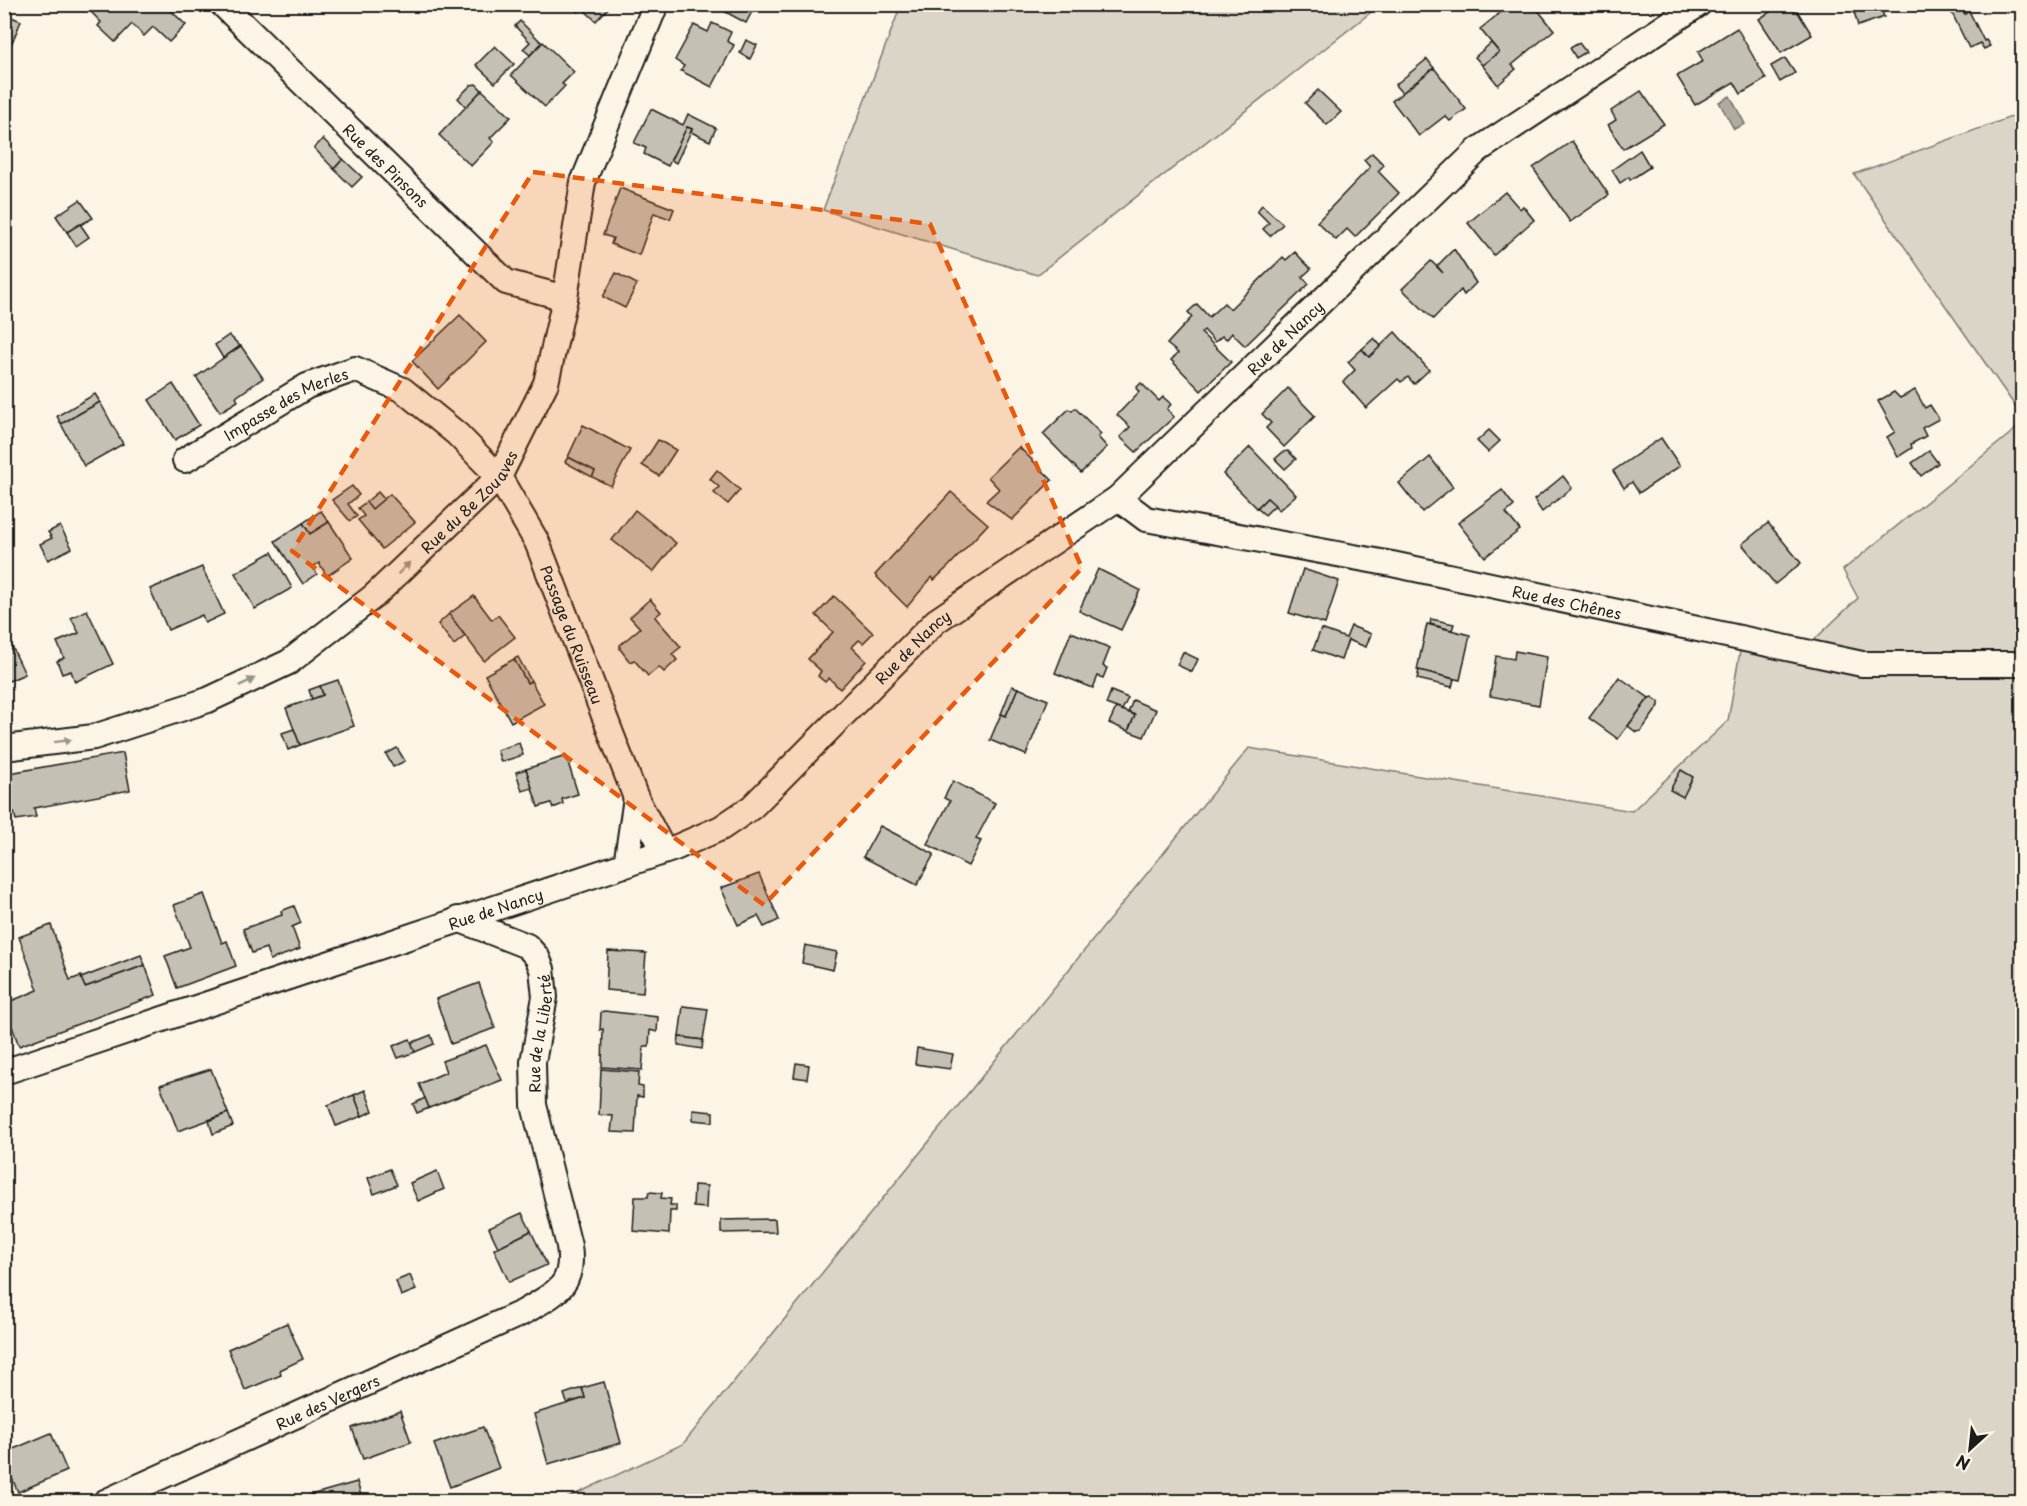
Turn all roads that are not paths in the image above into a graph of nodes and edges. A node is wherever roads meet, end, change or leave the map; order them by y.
1 (222, 4) edge
2 (656, 4) edge
3 (1700, 4) edge
4 (565, 298) junction
5 (186, 460) dead end
6 (492, 483) junction
7 (1118, 498) junction
8 (2022, 664) edge
9 (4, 748) edge
10 (636, 798) junction
11 (664, 851) junction
12 (626, 865) junction
13 (458, 919) junction
14 (4, 1072) edge
15 (549, 1296) joint
16 (105, 1502) edge

1 - 4 street, Rue des Pinsons
2 - 4 street, Rue du 8e Zouaves
3 - 7 street, Rue de Nancy
4 - 6 street, Rue du 8e Zouaves
5 - 6 street, Impasse des Merles
9 -> 6 street, Rue du 8e Zouaves
6 - 10 street, Passage du Ruisseau
7 - 8 street, Rue des Chênes
7 - 11 street, Rue de Nancy
10 - 11 street, Passage du Ruisseau
10 - 12 street, Passage du Ruisseau
11 - 12 street, Rue de Nancy
12 - 13 street, Rue de Nancy
13 - 14 street, Rue de Nancy
13 - 15 street, Rue de la Liberté
15 - 16 street, Rue des Vergers

